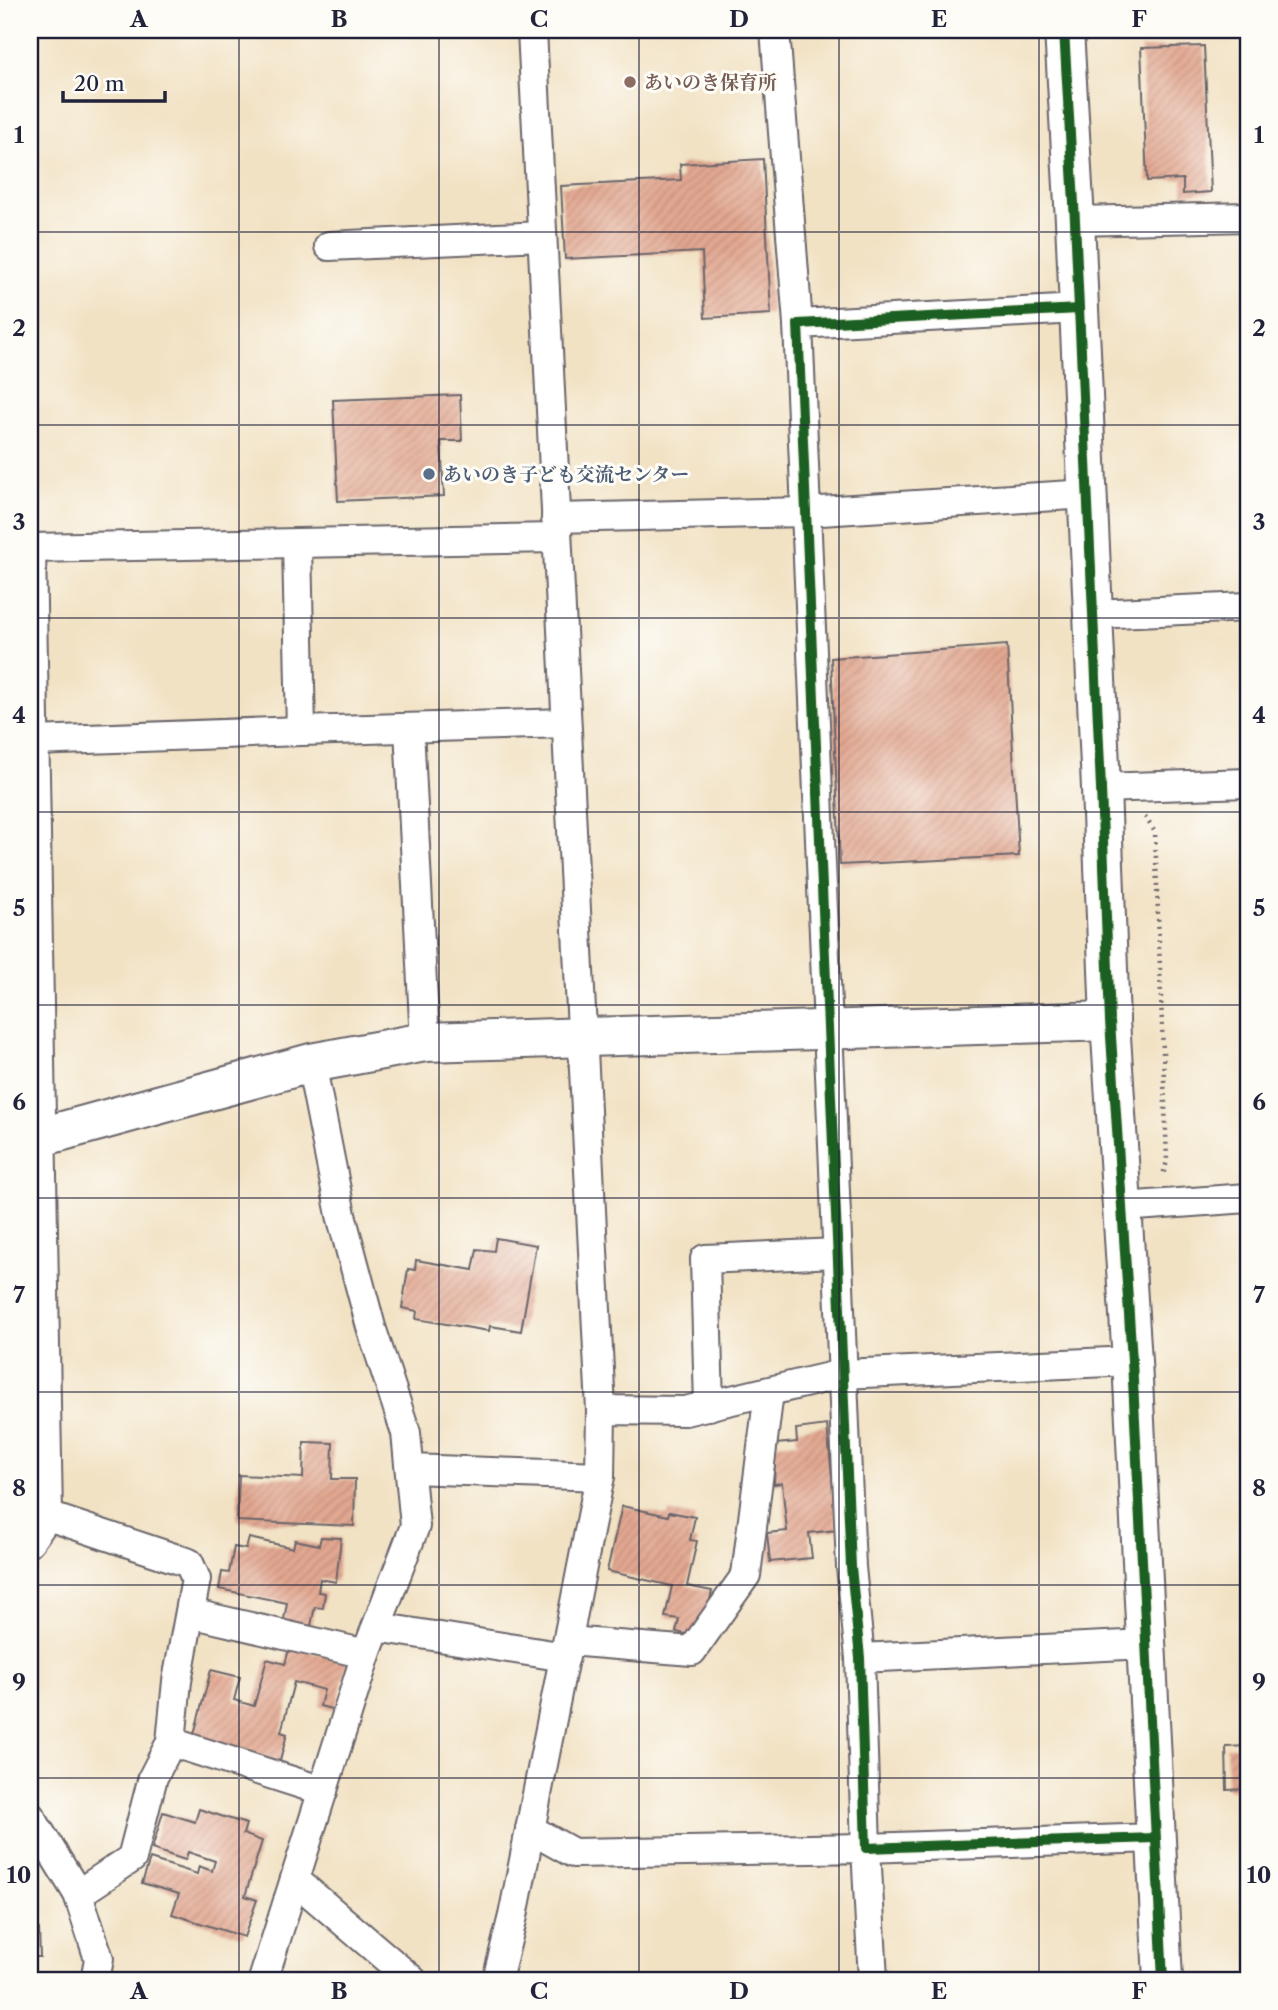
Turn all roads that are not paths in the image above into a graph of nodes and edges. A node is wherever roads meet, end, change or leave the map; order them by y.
1 (532, 30) edge
2 (775, 30) edge
3 (1063, 30) edge
4 (1248, 217) edge
5 (1075, 221) junction
6 (542, 236) junction
7 (329, 246) dead end
8 (1079, 309) junction
9 (798, 324) junction
10 (1087, 494) junction
11 (805, 512) junction
12 (557, 528) junction
13 (297, 544) junction
14 (30, 548) edge
15 (1248, 607) edge
16 (1093, 614) junction
17 (566, 723) junction
18 (409, 729) junction
19 (301, 731) junction
20 (34, 741) junction
21 (1248, 783) edge
22 (1113, 788) junction
23 (1110, 1021) junction
24 (827, 1029) junction
25 (581, 1037) junction
26 (425, 1042) junction
27 (311, 1063) junction
28 (36, 1139) edge
29 (1248, 1198) edge
30 (1138, 1206) junction
31 (837, 1253) junction
32 (1132, 1361) junction
33 (842, 1374) junction
34 (769, 1392) junction
35 (709, 1406) junction
36 (601, 1410) junction
37 (410, 1469) junction
38 (600, 1476) junction
39 (39, 1517) edge
40 (30, 1541) edge
41 (190, 1613) junction
42 (377, 1627) junction
43 (1146, 1644) junction
44 (566, 1649) junction
45 (366, 1654) junction
46 (860, 1658) junction
47 (171, 1742) junction
48 (323, 1791) junction
49 (530, 1829) junction
50 (34, 1830) edge
51 (1155, 1838) junction
52 (866, 1848) junction
53 (295, 1880) junction
54 (78, 1894) junction
55 (95, 1980) edge
56 (263, 1980) edge
57 (412, 1980) edge
58 (497, 1980) edge
59 (873, 1980) edge
60 (1163, 1980) edge

1 - 6 street
2 - 9 street
3 - 5 street
4 - 5 street
5 - 8 street
6 - 7 street
6 - 12 street
8 - 9 street
8 - 10 street
9 - 11 street
10 - 11 street
10 - 16 street
11 - 12 street
11 - 24 street
12 - 13 street
12 - 17 street
13 - 14 street
13 - 19 street
14 - 20 street
15 - 16 street
16 - 22 street
17 - 18 street
17 - 25 street
18 - 19 street
18 - 26 street
19 - 20 street
20 - 28 street
21 - 22 street
22 - 23 street
23 - 24 street
23 - 30 street
24 - 25 street
24 - 31 street
25 - 26 street
25 - 36 street
26 - 27 street
27 - 28 street
27 - 37 street
28 - 39 street
29 - 30 street
30 - 32 street
31 - 33 street
31 - 35 street
32 - 33 street
32 - 43 street
33 - 34 street
33 - 46 street
34 - 35 street
34 - 44 street
35 - 36 street
36 - 38 street
37 - 38 street
37 - 42 street
38 - 44 street
39 - 40 street
39 - 41 street
41 - 45 street
41 - 47 street
42 - 44 street
42 - 45 street
43 - 46 street
43 - 51 street
44 - 49 street
45 - 48 street
46 - 52 street
47 - 48 street
47 - 54 street
48 - 53 street
49 - 52 street
49 - 58 street
50 - 54 street
51 - 52 street
51 - 60 street
52 - 59 street
53 - 56 street
53 - 57 street
54 - 55 street

